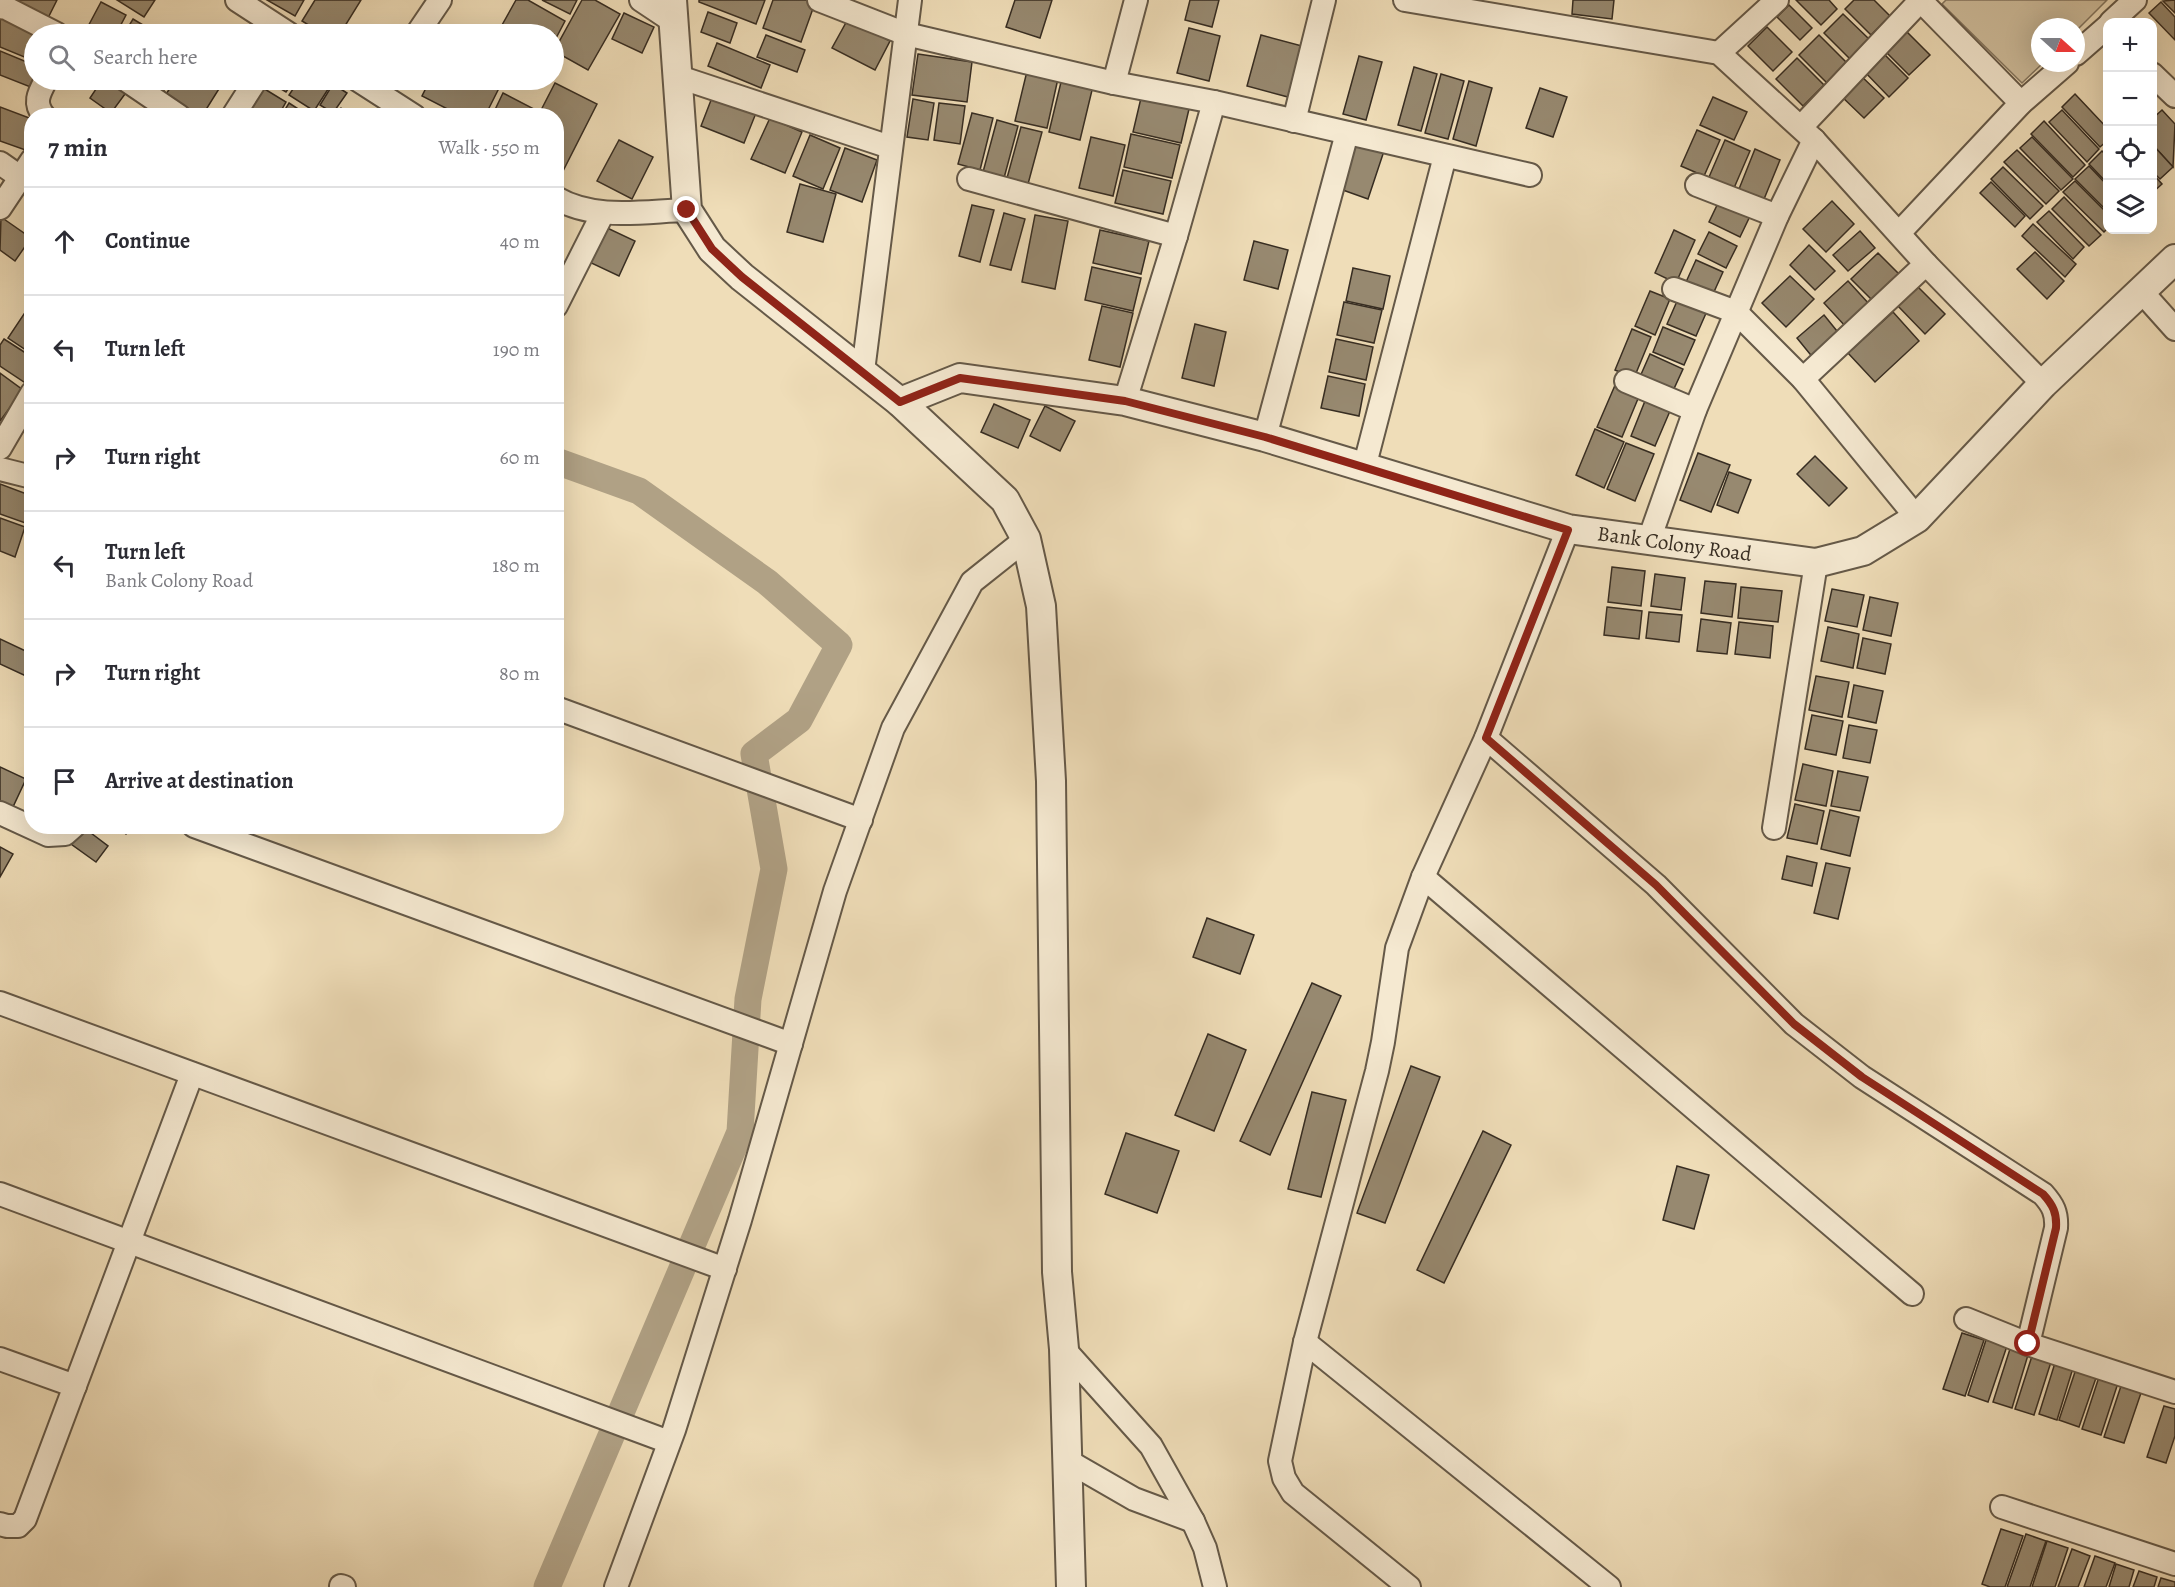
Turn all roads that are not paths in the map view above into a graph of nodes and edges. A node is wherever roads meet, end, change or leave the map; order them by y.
1 (237, 0) edge
2 (440, 0) edge
3 (641, 0) edge
4 (819, 0) edge
5 (910, 0) edge
6 (1136, 0) edge
7 (1324, 0) edge
8 (1405, 0) edge
9 (1777, 0) edge
10 (1920, 0) edge
11 (2135, 0) edge
12 (0, 7) edge
13 (673, 11) edge
14 (2118, 18) edge
15 (37, 24) edge
16 (272, 24) edge
17 (424, 24) edge
18 (2103, 32) edge
19 (906, 34) junction
20 (2085, 47) edge
21 (1719, 53) junction
22 (2057, 72) edge
23 (679, 77) junction
24 (2157, 80) edge
25 (1114, 83) junction
26 (40, 90) edge
27 (141, 90) edge
28 (250, 90) edge
29 (387, 90) edge
30 (2175, 96) edge
31 (1214, 102) junction
32 (2022, 103) junction
33 (40, 108) edge
34 (167, 108) edge
35 (238, 108) edge
36 (398, 108) edge
37 (1294, 121) junction
38 (1347, 133) junction
39 (1808, 133) junction
40 (890, 147) junction
41 (1445, 156) junction
42 (0, 163) edge
43 (24, 169) edge
44 (24, 172) edge
45 (1530, 175) dead end
46 (969, 179) dead end
47 (1697, 185) dead end
48 (564, 201) edge
49 (0, 208) edge
50 (687, 210) junction
51 (603, 213) junction
52 (1778, 216) junction
53 (1899, 233) junction
54 (1176, 236) junction
55 (2175, 259) edge
56 (1926, 264) junction
57 (564, 276) edge
58 (1674, 289) dead end
59 (2141, 291) junction
60 (1736, 312) junction
61 (2175, 329) edge
62 (863, 371) junction
63 (1803, 379) junction
64 (1626, 381) dead end
65 (2043, 384) junction
66 (1125, 401) junction
67 (900, 402) junction
68 (24, 406) edge
69 (1695, 410) junction
70 (1265, 437) junction
71 (1, 444) edge
72 (1364, 468) junction
73 (0, 469) edge
74 (24, 475) edge
75 (1917, 518) junction
76 (1568, 530) junction
77 (1026, 539) junction
78 (1648, 540) junction
79 (1815, 563) junction
80 (564, 711) edge
81 (1486, 738) junction
82 (0, 813) edge
83 (861, 820) junction
84 (24, 824) edge
85 (1774, 828) dead end
86 (46, 834) edge
87 (65, 834) edge
88 (216, 834) edge
89 (1423, 877) junction
90 (0, 1003) edge
91 (791, 1044) junction
92 (192, 1074) junction
93 (0, 1194) edge
94 (129, 1242) junction
95 (725, 1269) junction
96 (1912, 1294) dead end
97 (1966, 1319) dead end
98 (1305, 1342) junction
99 (2028, 1344) junction
100 (1064, 1348) junction
101 (0, 1359) edge
102 (75, 1386) junction
103 (2175, 1392) edge
104 (669, 1442) junction
105 (1068, 1461) junction
106 (2002, 1507) dead end
107 (1193, 1521) junction
108 (0, 1524) edge
109 (2175, 1564) edge
110 (1607, 1586) edge
111 (616, 1587) edge
112 (1071, 1587) edge
113 (1215, 1587) edge
114 (1410, 1587) edge

1 - 16 street
2 - 17 street
3 - 13 street
4 - 19 street
5 - 19 street
6 - 25 street
7 - 37 street
8 - 21 street
9 - 21 street
10 - 32 street
10 - 39 street
11 - 14 street
12 - 15 street
13 - 23 street
18 - 20 street
19 - 25 street
19 - 40 street
21 - 39 street
22 - 32 street
23 - 40 street
23 - 50 street
24 - 30 street
25 - 31 street
26 - 33 street
27 - 34 street
28 - 35 street
29 - 36 street
31 - 37 street
31 - 54 street
32 - 53 street
37 - 38 street
38 - 41 street
38 - 70 street
39 - 52 street
39 - 53 street
40 - 62 street
41 - 45 street
41 - 72 street
42 - 43 street
44 - 49 street
46 - 54 street
47 - 52 street
48 - 51 street
50 - 51 street
50 - 62 street
51 - 57 street
52 - 60 street
53 - 56 street
54 - 66 street
55 - 59 street, Bank Colony Road
56 - 63 street
56 - 65 street
58 - 60 street
59 - 61 street
59 - 65 street, Bank Colony Road
60 - 63 street
60 - 69 street
62 - 67 street
63 - 75 street
64 - 69 street
65 - 75 street, Bank Colony Road
66 - 67 street, Bank Colony Road
66 - 70 street, Bank Colony Road
67 - 77 street
68 - 71 street
69 - 78 street
70 - 72 street, Bank Colony Road
72 - 76 street, Bank Colony Road
73 - 74 street
75 - 79 street, Bank Colony Road
76 - 78 street, Bank Colony Road
76 - 81 street
77 - 83 street
77 - 100 street
78 - 79 street, Bank Colony Road
79 - 85 street
80 - 83 street
81 - 89 street
81 - 99 street
82 - 84 street
83 - 91 street
86 - 87 street
88 - 91 street
89 - 96 street
89 - 98 street
90 - 92 street
91 - 95 street
92 - 94 street
92 - 95 street
93 - 94 street
94 - 102 street
94 - 104 street
95 - 104 street
97 - 99 street
98 - 110 street
98 - 114 street
99 - 103 street
100 - 105 street
100 - 107 street
101 - 102 street
102 - 108 street
104 - 111 street
105 - 107 street
105 - 112 street
106 - 109 street
107 - 113 street

